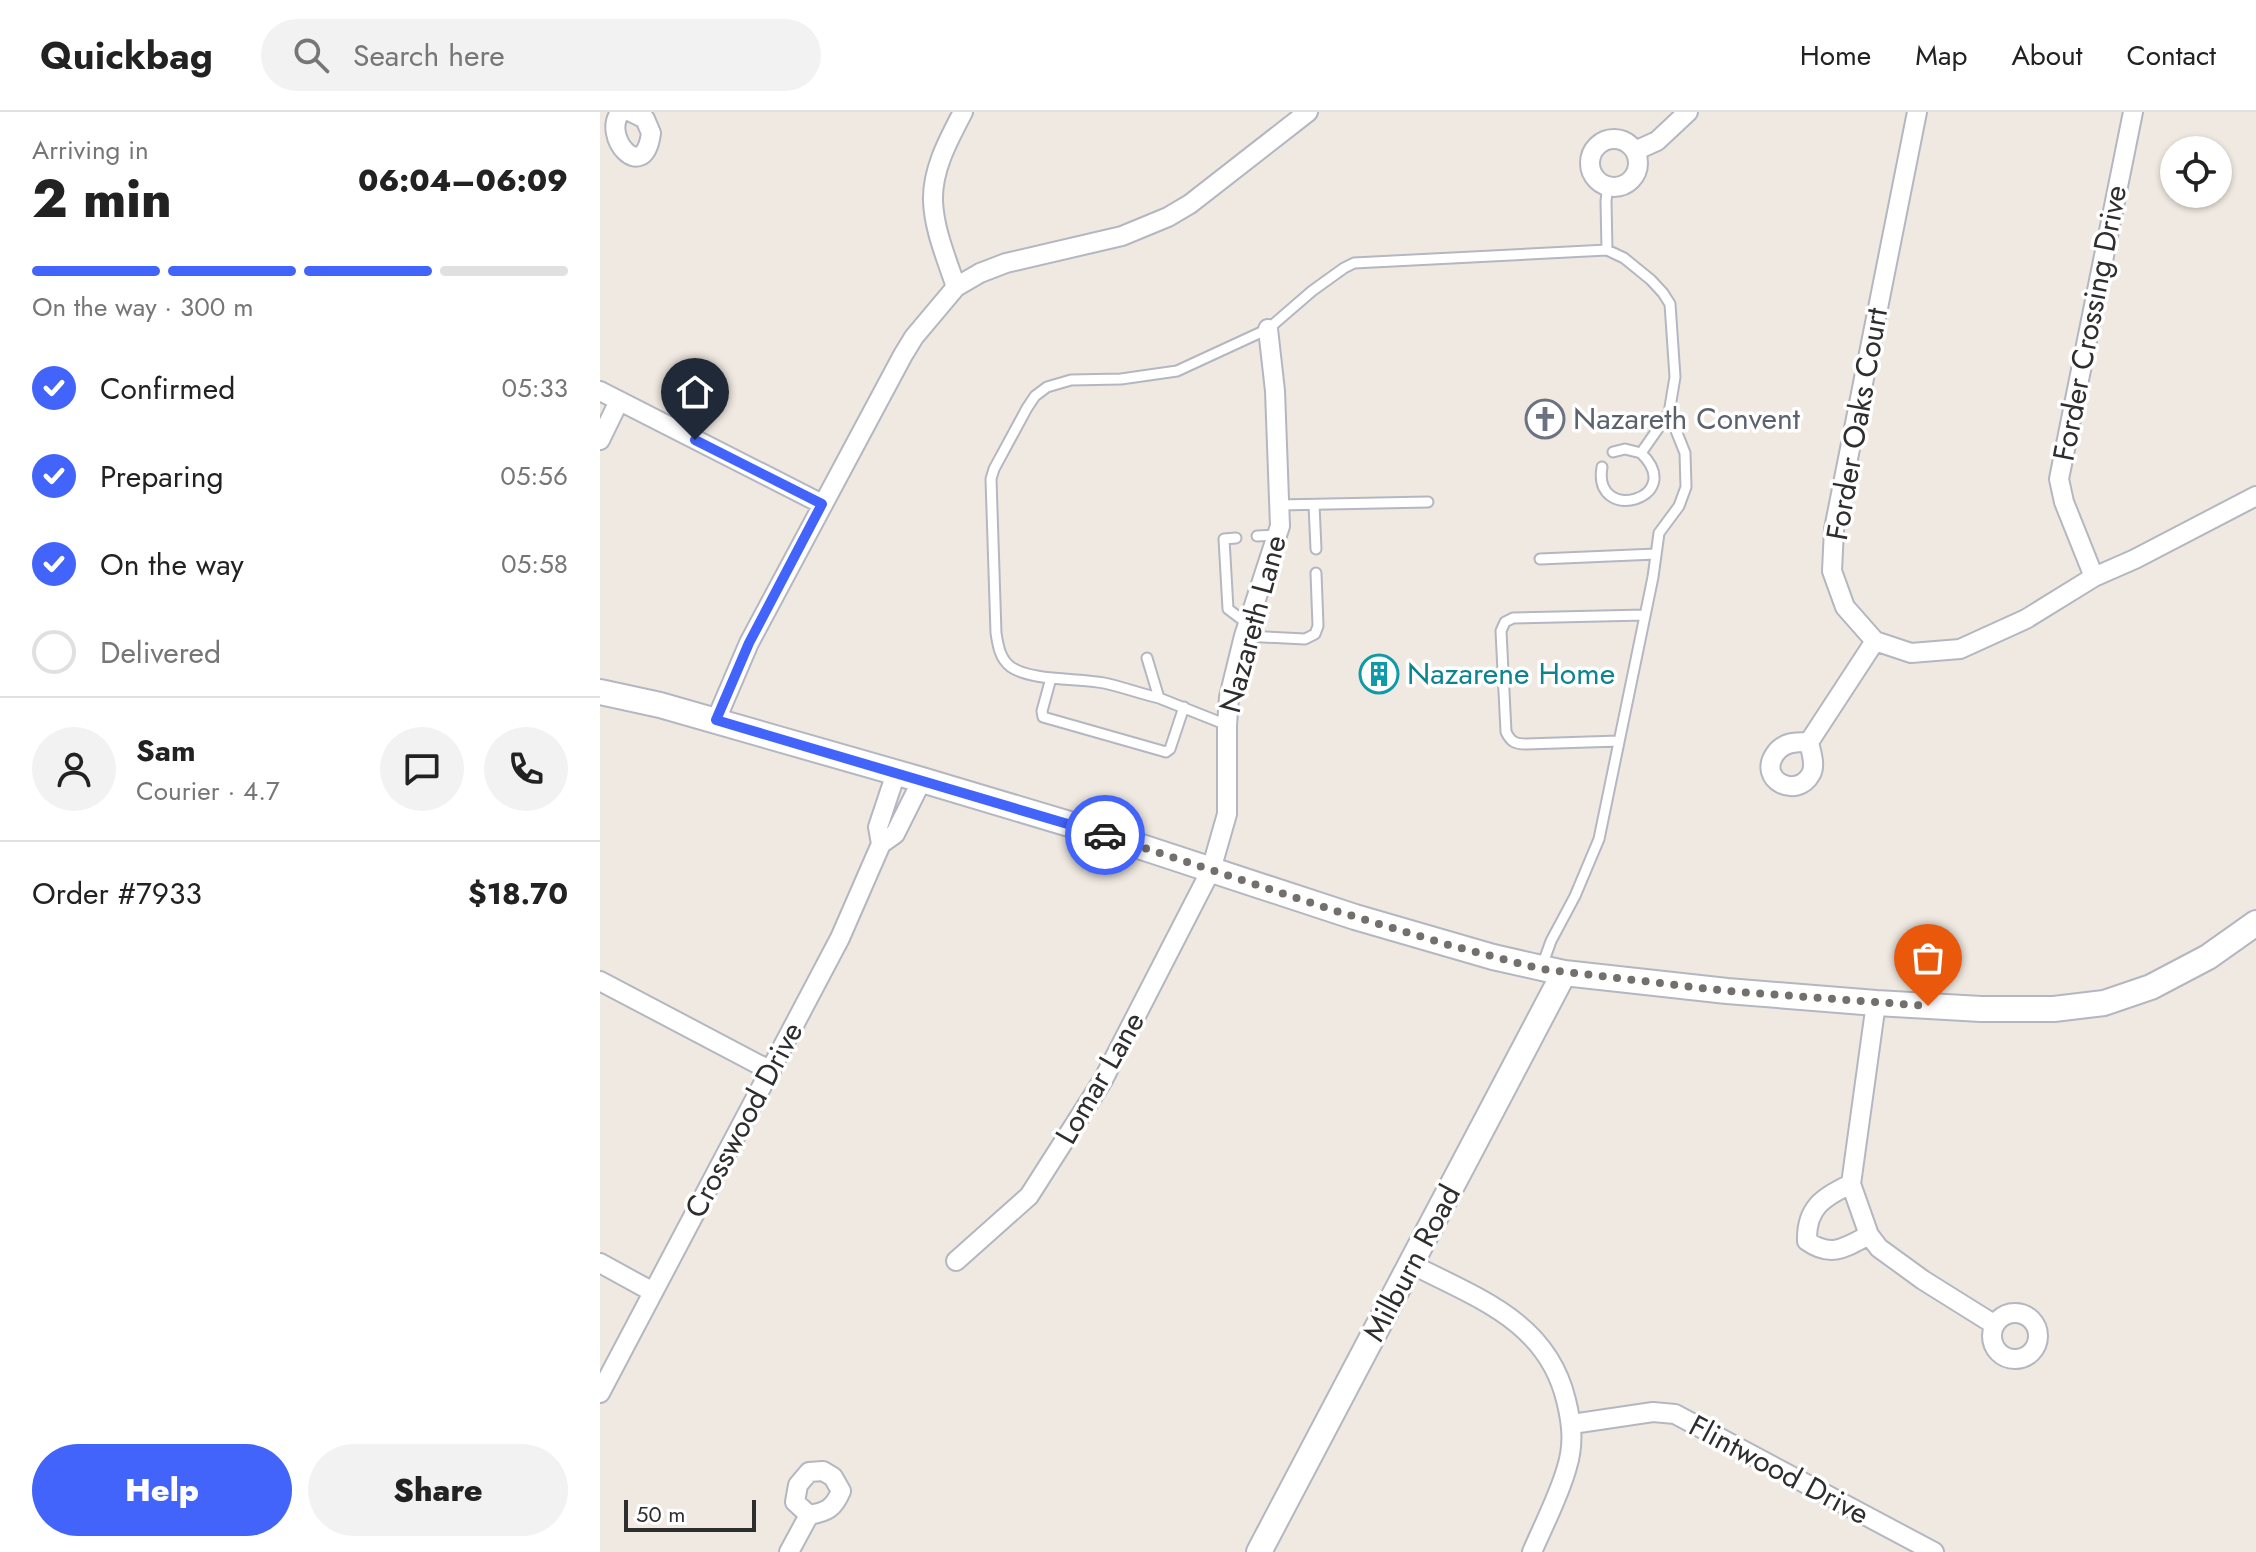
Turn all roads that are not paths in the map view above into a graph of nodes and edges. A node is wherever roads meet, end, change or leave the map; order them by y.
1 (631, 112) edge
2 (963, 112) edge
3 (1308, 112) edge
4 (1688, 112) edge
5 (1917, 112) edge
6 (2133, 112) edge
7 (610, 117) edge
8 (1635, 151) junction
9 (1608, 185) junction
10 (1607, 250) junction
11 (956, 287) junction
12 (1268, 329) junction
13 (600, 391) edge
14 (619, 401) junction
15 (1669, 413) junction
16 (600, 440) edge
17 (1613, 452) dead end
18 (1641, 453) junction
19 (1602, 467) dead end
20 (2256, 496) edge
21 (1428, 502) dead end
22 (822, 504) junction
23 (1279, 505) junction
24 (1314, 505) junction
25 (1278, 535) junction
26 (1257, 536) dead end
27 (1236, 538) dead end
28 (1316, 549) dead end
29 (1656, 554) junction
30 (1540, 559) dead end
31 (1316, 573) dead end
32 (2094, 577) junction
33 (1645, 615) junction
34 (1246, 630) junction
35 (1875, 641) junction
36 (1147, 658) dead end
37 (1051, 678) junction
38 (600, 692) edge
39 (1159, 698) junction
40 (1184, 707) junction
41 (716, 720) junction
42 (1227, 725) junction
43 (1619, 741) junction
44 (1809, 742) dead end
45 (896, 773) junction
46 (922, 780) junction
47 (881, 844) junction
48 (1211, 870) junction
49 (2256, 923) edge
50 (1552, 971) junction
51 (600, 981) edge
52 (1876, 1003) junction
53 (771, 1071) junction
54 (1851, 1184) junction
55 (1869, 1235) junction
56 (956, 1261) dead end
57 (600, 1263) edge
58 (1411, 1264) junction
59 (653, 1292) junction
60 (1995, 1325) dead end
61 (600, 1393) edge
62 (1572, 1424) junction
63 (809, 1515) dead end
64 (789, 1552) edge
65 (1259, 1552) edge
66 (1532, 1552) edge
67 (1934, 1552) edge

1 - 7 street
2 - 11 street
3 - 11 street
4 - 8 street
5 - 35 street, Forder Oaks Court
6 - 32 street, Forder Crossing Drive
8 - 9 street
8 - 9 street
9 - 10 lane
10 - 12 lane
10 - 15 lane
11 - 22 street
12 - 23 street, Nazareth Lane
12 - 37 lane
13 - 14 street
14 - 16 street
14 - 22 street
15 - 18 lane
15 - 29 lane
17 - 18 lane
18 - 19 lane
20 - 32 street
21 - 24 lane
22 - 41 street
23 - 24 lane
23 - 25 street, Nazareth Lane
24 - 28 lane
25 - 26 lane
25 - 34 street, Nazareth Lane
27 - 34 lane
29 - 30 lane
29 - 33 lane
31 - 34 lane
32 - 35 street
33 - 43 lane
33 - 43 lane
34 - 42 street, Nazareth Lane
35 - 44 street
36 - 39 lane
37 - 39 lane
37 - 40 lane
38 - 41 street
39 - 40 lane
40 - 42 lane
41 - 45 street
42 - 48 street, Nazareth Lane
43 - 50 lane
45 - 46 street
45 - 47 street, Crosswood Drive
46 - 47 street, Crosswood Drive
46 - 48 street
47 - 53 street, Crosswood Drive
48 - 50 street
48 - 56 street, Lomar Lane
49 - 52 street
50 - 52 street
50 - 58 street, Milburn Road
51 - 53 street
52 - 54 street
53 - 59 street, Crosswood Drive
54 - 55 street
54 - 55 street
55 - 60 street
57 - 59 street
58 - 62 street
58 - 65 street, Milburn Road
59 - 61 street, Crosswood Drive
62 - 66 street
62 - 67 street, Flintwood Drive
63 - 64 street

